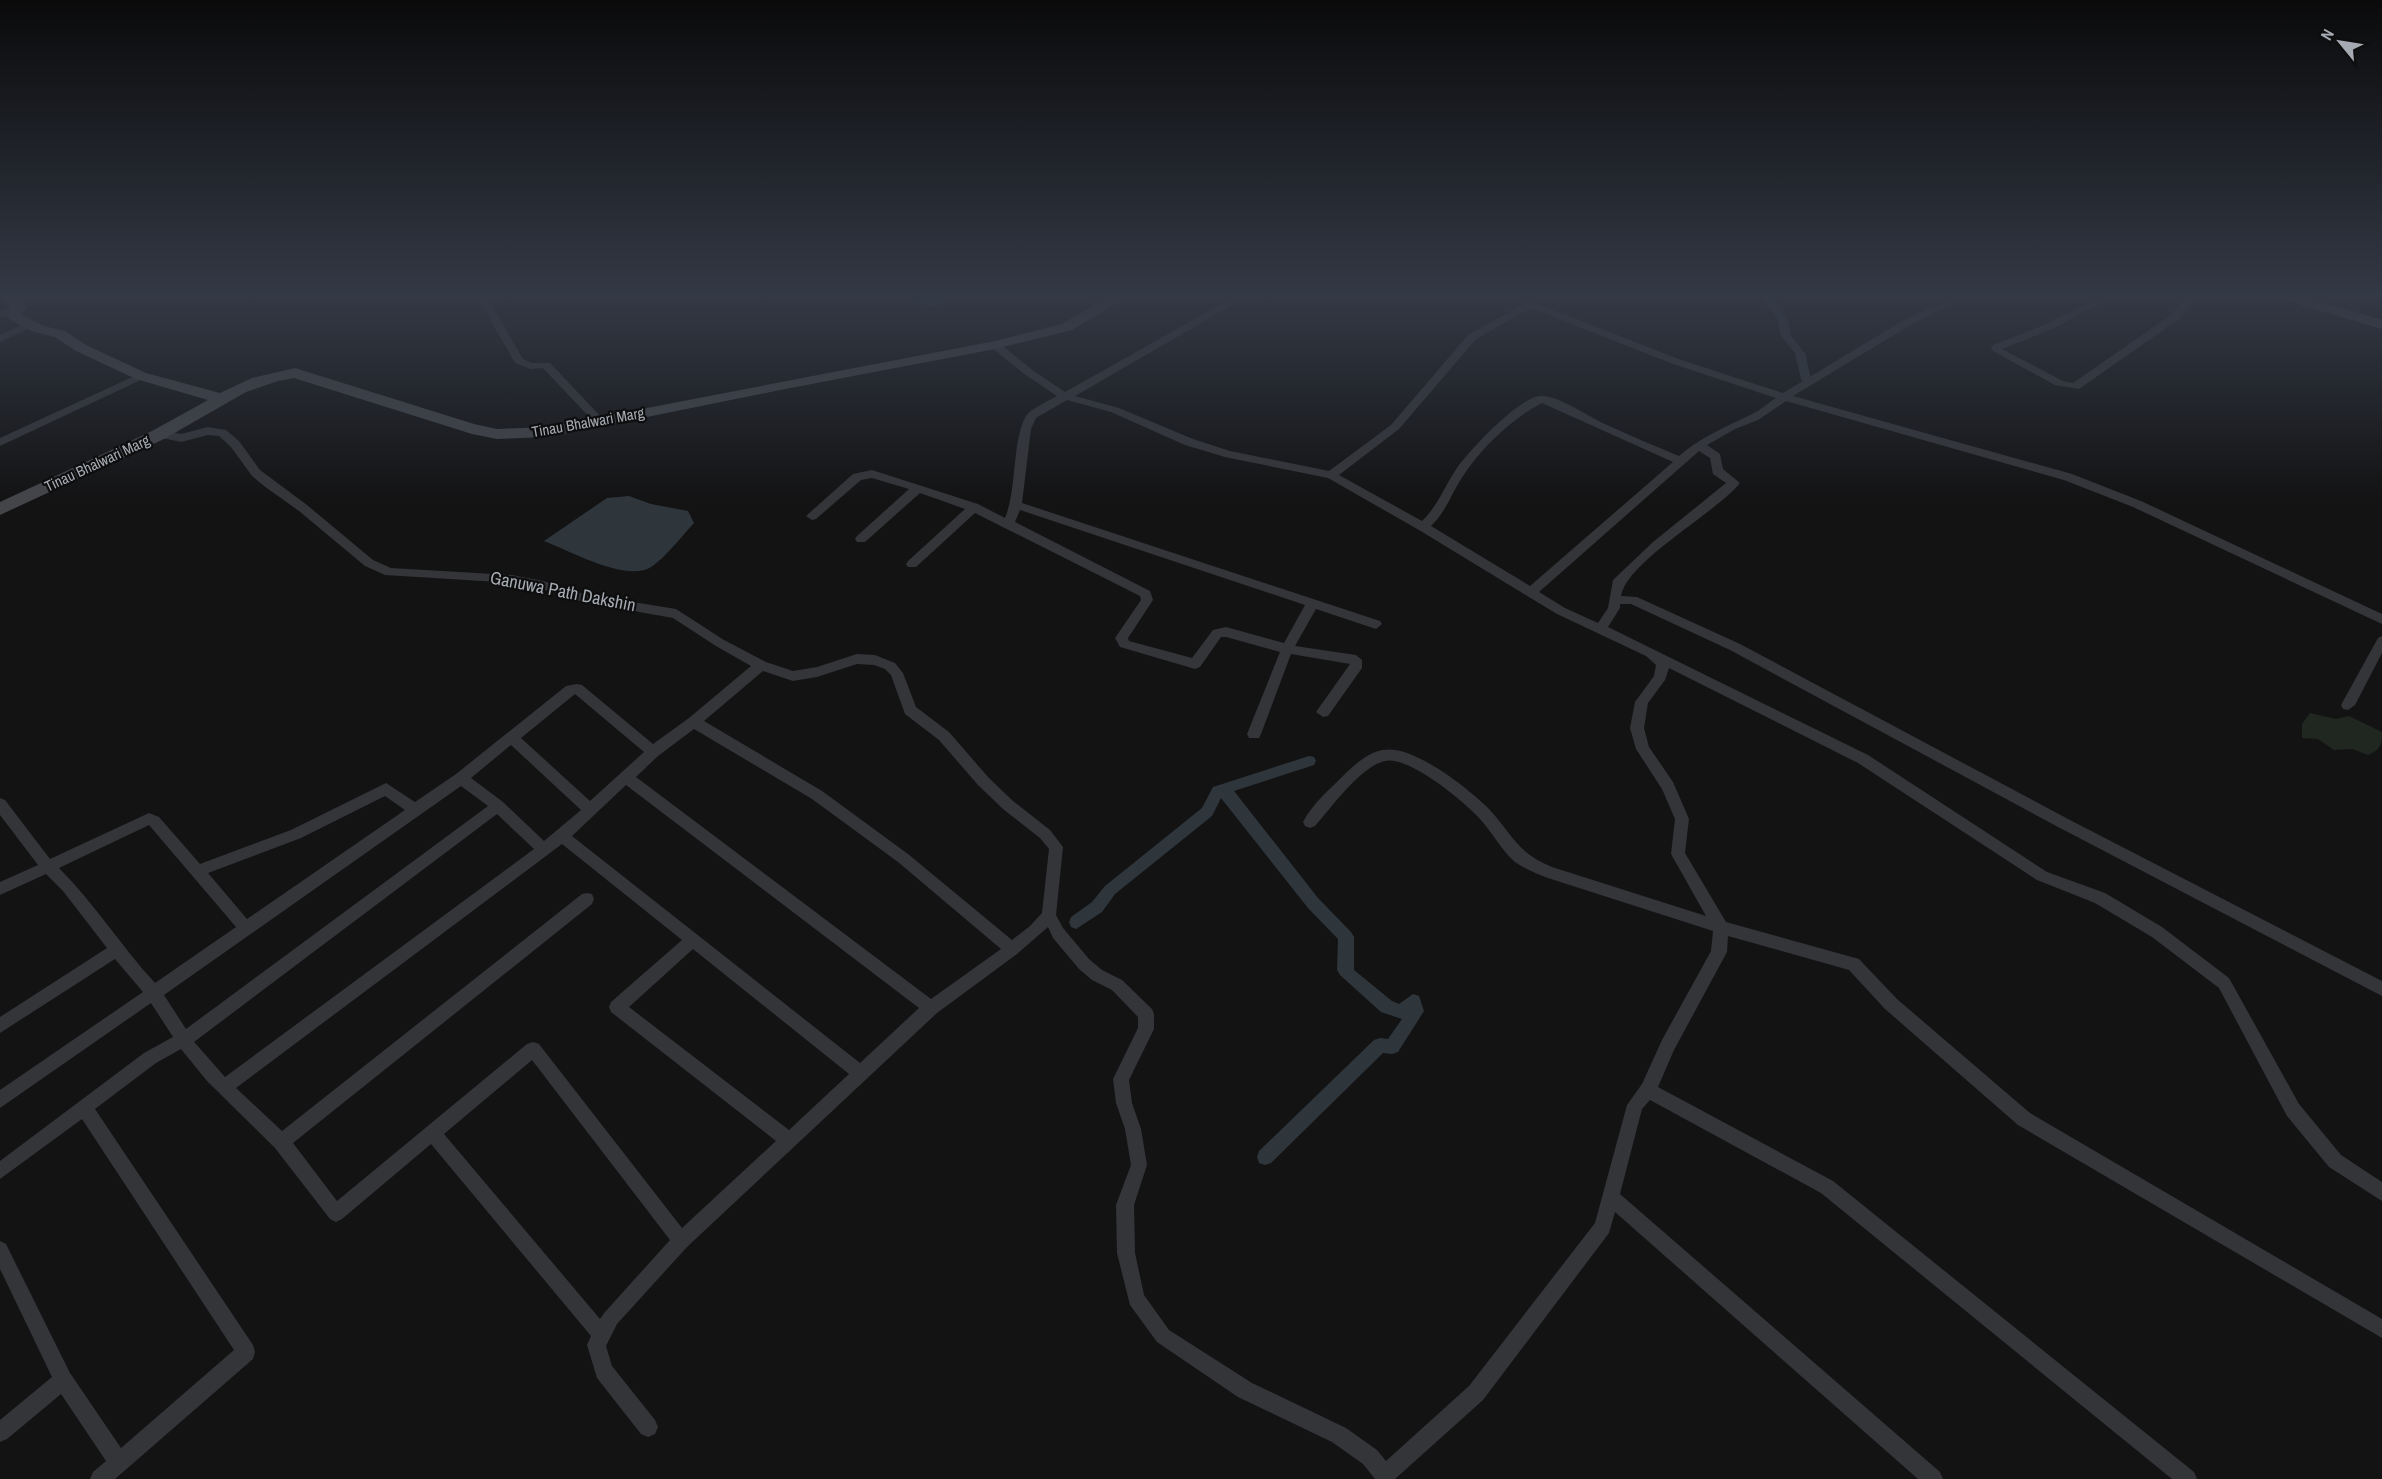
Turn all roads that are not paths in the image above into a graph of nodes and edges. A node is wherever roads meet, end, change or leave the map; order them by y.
1 (111, 362) edge
2 (521, 362) edge
3 (904, 362) edge
4 (1016, 362) edge
5 (1125, 362) edge
6 (1451, 362) edge
7 (1677, 362) edge
8 (1842, 362) edge
9 (2019, 362) edge
10 (2111, 362) edge
11 (141, 376) junction
12 (1064, 396) junction
13 (1784, 397) junction
14 (219, 398) junction
15 (600, 422) junction
16 (160, 434) junction
17 (0, 442) edge
18 (1699, 445) junction
19 (1680, 461) junction
20 (1331, 475) junction
21 (918, 488) junction
22 (1016, 504) junction
23 (974, 507) junction
24 (0, 509) edge
25 (812, 516) dead end
26 (1008, 524) junction
27 (1423, 527) junction
28 (861, 539) dead end
29 (912, 564) dead end
30 (1531, 592) junction
31 (1614, 600) junction
32 (1313, 603) junction
33 (2382, 619) edge
34 (1376, 624) dead end
35 (1600, 629) junction
36 (2382, 641) edge
37 (1287, 649) junction
38 (1652, 652) junction
39 (761, 665) junction
40 (2348, 705) dead end
41 (1323, 712) dead end
42 (694, 722) junction
43 (1254, 734) dead end
44 (511, 737) junction
45 (652, 752) junction
46 (626, 777) junction
47 (461, 778) junction
48 (0, 805) edge
49 (498, 806) junction
50 (414, 809) junction
51 (590, 810) junction
52 (1310, 822) dead end
53 (562, 836) junction
54 (543, 849) junction
55 (47, 866) junction
56 (198, 871) junction
57 (0, 889) edge
58 (587, 899) dead end
59 (1049, 915) junction
60 (1721, 927) junction
61 (247, 929) junction
62 (692, 941) junction
63 (118, 949) junction
64 (1012, 950) junction
65 (2382, 989) edge
66 (153, 992) junction
67 (931, 1008) junction
68 (0, 1026) edge
69 (185, 1040) junction
70 (860, 1073) junction
71 (224, 1087) junction
72 (1648, 1090) junction
73 (0, 1100) edge
74 (85, 1109) junction
75 (432, 1132) junction
76 (790, 1141) junction
77 (280, 1142) junction
78 (0, 1171) edge
79 (2382, 1192) edge
80 (1611, 1197) junction
81 (681, 1241) junction
82 (0, 1250) edge
83 (2382, 1329) edge
84 (602, 1335) junction
85 (63, 1380) junction
86 (648, 1427) dead end
87 (0, 1432) edge
88 (119, 1462) junction
89 (1385, 1477) edge
90 (100, 1479) edge
91 (1933, 1479) edge
92 (2187, 1479) edge

1 - 11 street
2 - 15 street
3 - 15 street, Tinau Bhalwari Marg
4 - 12 street
5 - 12 street
6 - 20 street
7 - 13 street
8 - 13 street
9 - 10 street
11 - 14 street
11 - 17 street
12 - 20 street
12 - 22 street
13 - 18 street
13 - 33 street
14 - 15 street, Tinau Bhalwari Marg
14 - 16 street, Tinau Bhalwari Marg
16 - 24 street, Tinau Bhalwari Marg
16 - 39 street, Ganuwa Path Dakshin
18 - 19 street
18 - 31 street
19 - 27 street
19 - 30 street
20 - 27 street
21 - 23 street
21 - 25 street
21 - 28 street
22 - 26 street
22 - 32 street
23 - 26 street
23 - 29 street
26 - 37 street
27 - 30 street
30 - 35 street
31 - 35 street
31 - 65 street
32 - 34 street
32 - 37 street
35 - 38 street
36 - 40 street
37 - 41 street
37 - 43 street
38 - 60 street
38 - 79 street
39 - 42 street
39 - 59 street, Ganuwa Path Dakshin
42 - 45 street
42 - 64 street
44 - 45 street
44 - 47 street
44 - 51 street
45 - 46 street
46 - 51 street
46 - 67 street
47 - 49 street
47 - 50 street
48 - 55 street
49 - 54 street
49 - 69 street
50 - 56 street
50 - 61 street
51 - 53 street
52 - 60 street
53 - 54 street
53 - 62 street
54 - 71 street
55 - 56 street
55 - 57 street
55 - 63 street
56 - 61 street
58 - 77 street
59 - 64 street
59 - 89 street
60 - 72 street
60 - 83 street
61 - 66 street
62 - 70 street
62 - 76 street
63 - 66 street
63 - 68 street
64 - 67 street
66 - 69 street
66 - 73 street
67 - 70 street
69 - 71 street
69 - 74 street
70 - 76 street
71 - 77 street
72 - 80 street
72 - 92 street
74 - 78 street
74 - 88 street
75 - 77 street
75 - 81 street
75 - 84 street
76 - 81 street
80 - 89 street
80 - 91 street
81 - 84 street
82 - 85 street
84 - 86 street
85 - 87 street
85 - 88 street
88 - 90 street

